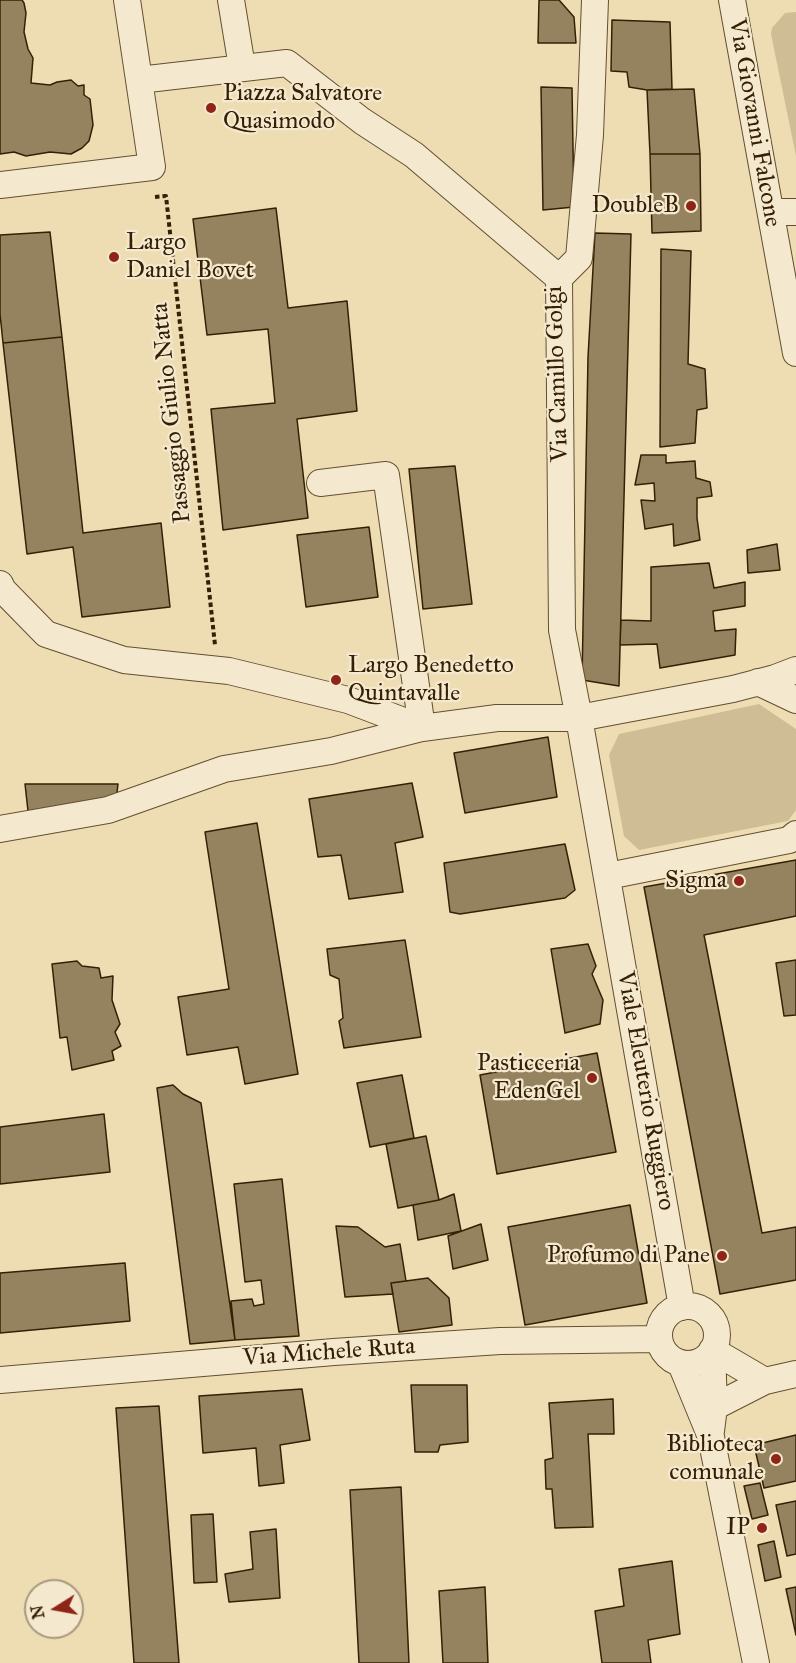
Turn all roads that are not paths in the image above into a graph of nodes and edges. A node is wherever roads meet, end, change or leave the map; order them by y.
1 (127, 0) edge
2 (231, 0) edge
3 (595, 0) edge
4 (732, 0) edge
5 (242, 67) junction
6 (139, 80) junction
7 (0, 184) edge
8 (771, 212) junction
9 (796, 212) edge
10 (559, 278) junction
11 (796, 353) edge
12 (320, 483) dead end
13 (0, 584) edge
14 (796, 670) edge
15 (758, 682) junction
16 (796, 700) edge
17 (579, 718) junction
18 (422, 728) junction
19 (0, 829) edge
20 (796, 834) edge
21 (608, 876) junction
22 (682, 1307) junction
23 (659, 1339) junction
24 (712, 1350) junction
25 (681, 1364) junction
26 (796, 1374) edge
27 (0, 1380) edge
28 (765, 1381) junction
29 (714, 1407) junction
30 (711, 1437) junction
31 (758, 1662) edge

1 - 6 street
2 - 5 street
3 - 10 street
4 - 8 street, Via Giovanni Falcone
5 - 6 street, Via Camillo Golgi
5 - 10 street, Via Camillo Golgi
6 - 7 street
8 - 9 street
8 - 11 street, Via Giovanni Falcone
10 - 17 street, Via Camillo Golgi
12 - 18 street
13 - 18 street
14 - 15 street
15 - 16 street
15 - 17 street
17 - 18 street
17 - 21 street, Via Camillo Golgi
18 - 19 street
20 - 21 street
21 - 22 street, Viale Eleuterio Ruggiero
22 - 23 street
22 - 24 street
23 - 25 street
23 - 27 street, Via Michele Ruta
24 - 25 street
24 - 28 street
24 - 29 street
25 - 30 street
26 - 28 street
28 - 29 street
29 - 30 street
30 - 31 street

